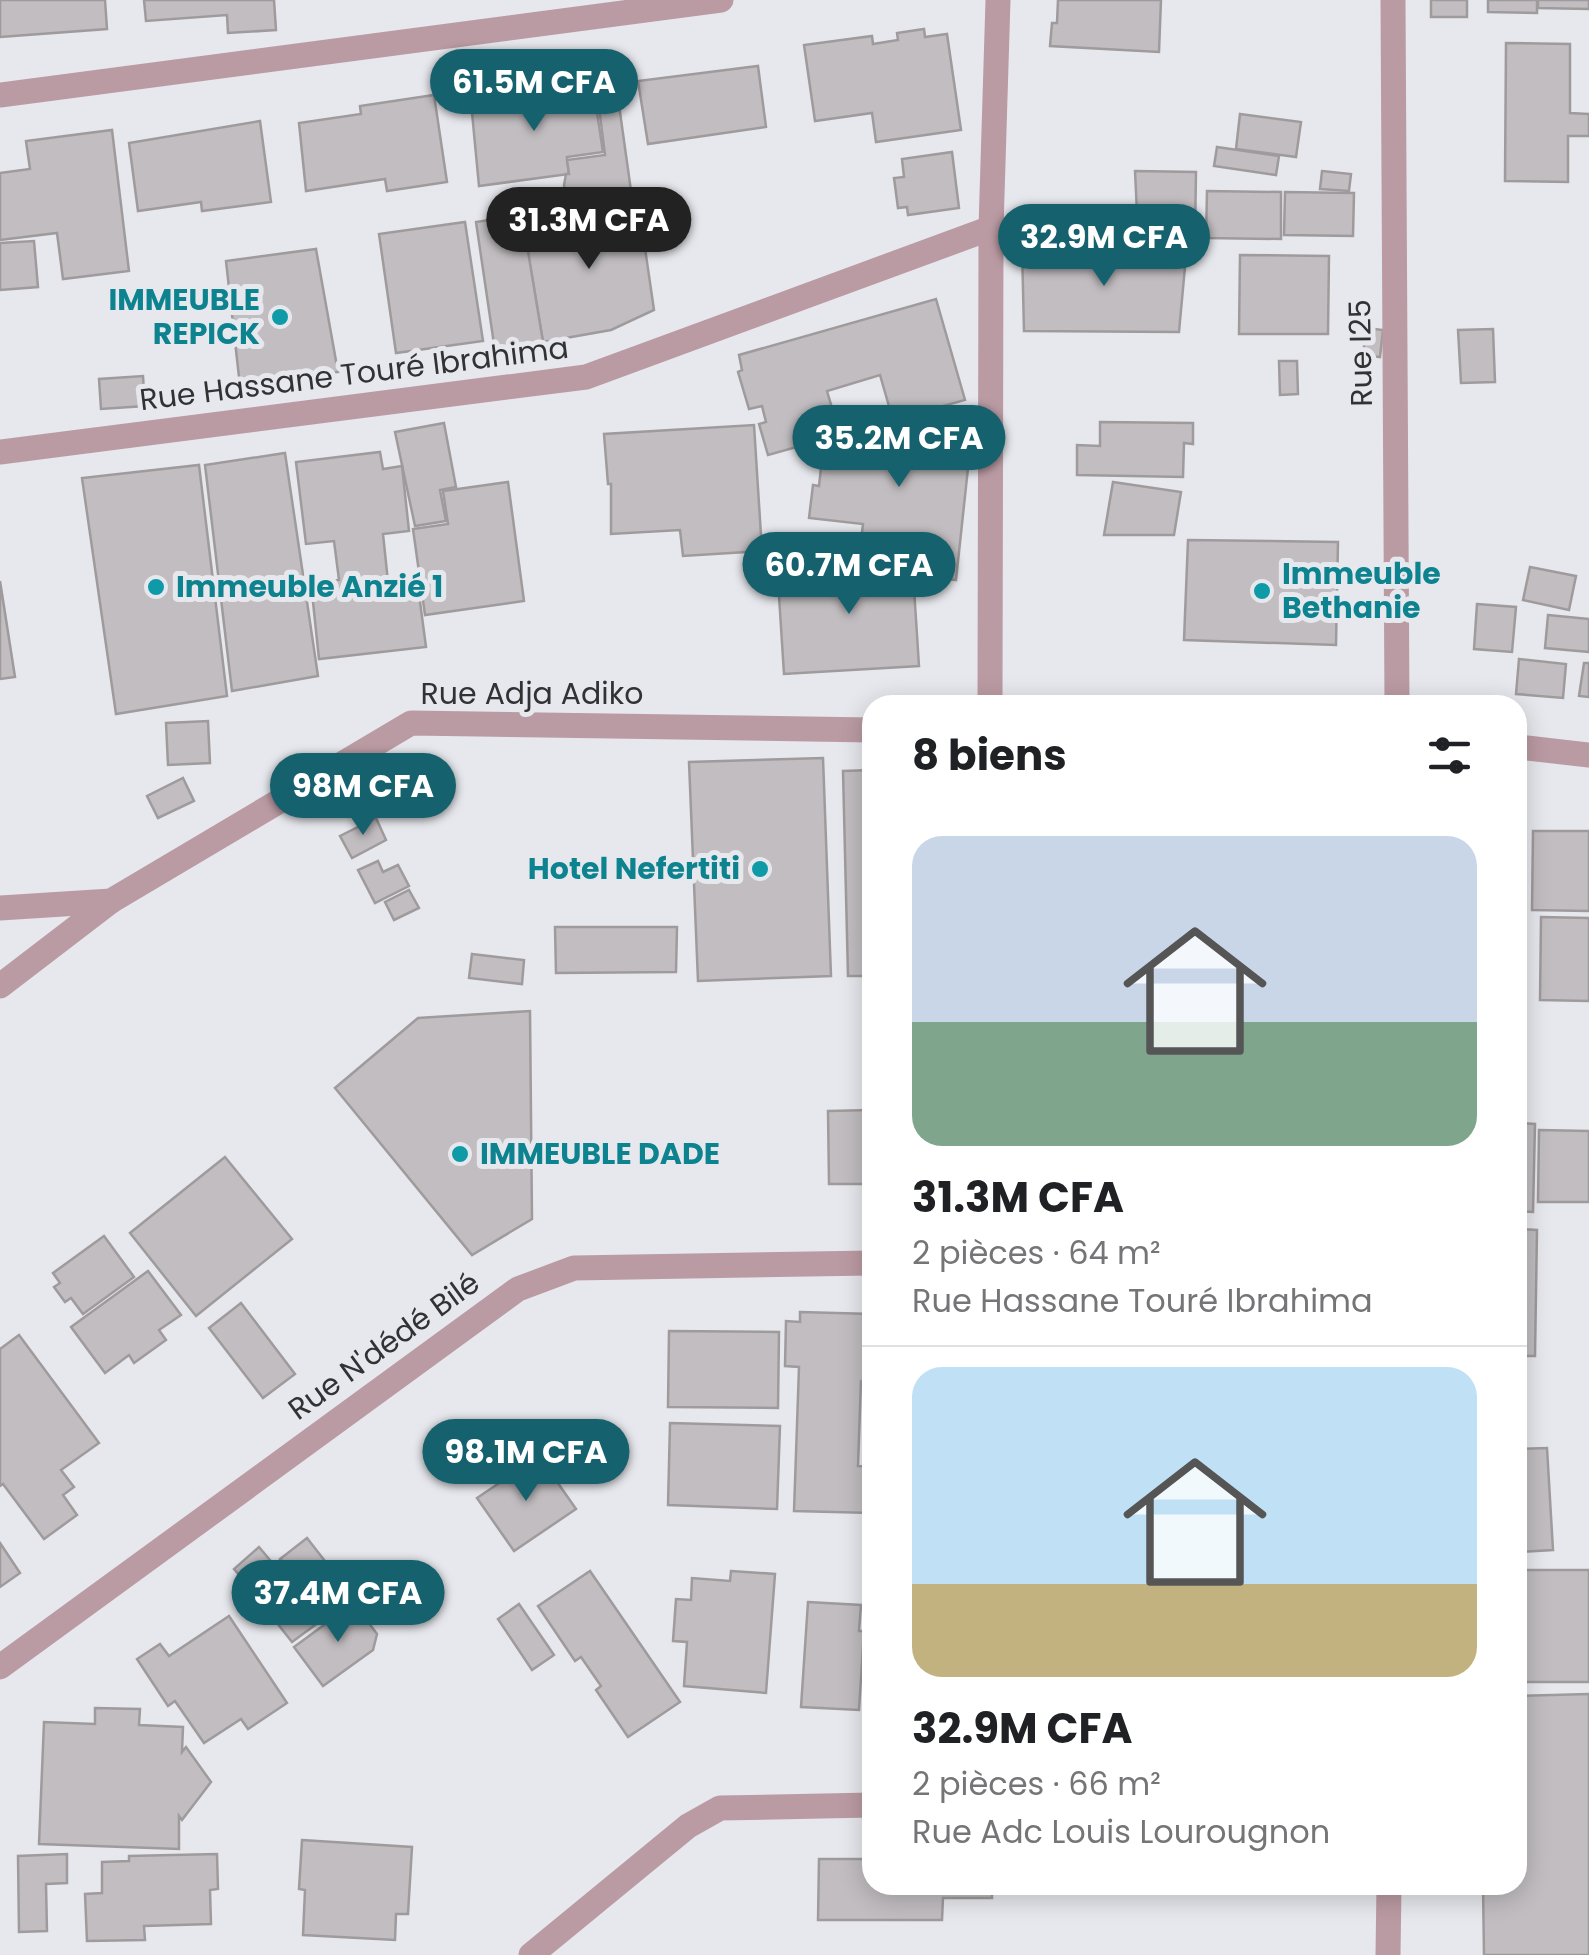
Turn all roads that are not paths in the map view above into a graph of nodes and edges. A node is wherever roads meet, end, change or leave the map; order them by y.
1 (721, 0) edge
2 (998, 0) edge
3 (1393, 0) edge
4 (0, 95) edge
5 (991, 228) junction
6 (0, 452) edge
7 (990, 695) edge
8 (1397, 695) edge
9 (862, 730) edge
10 (1527, 749) edge
11 (1589, 755) edge
12 (111, 902) junction
13 (0, 908) edge
14 (0, 986) edge
15 (862, 1263) edge
16 (0, 1667) edge
17 (862, 1805) edge
18 (1388, 1895) edge
19 (531, 1955) edge
20 (1388, 1955) edge

1 - 4 street
2 - 5 street
3 - 8 street, Rue I25
5 - 6 street, Rue Hassane Touré Ibrahima
5 - 7 street
9 - 12 street, Rue Adja Adiko
10 - 11 street
12 - 13 street, Rue Adja Adiko
12 - 14 street
15 - 16 street, Rue N'dédé Bilé
17 - 19 street
18 - 20 street

